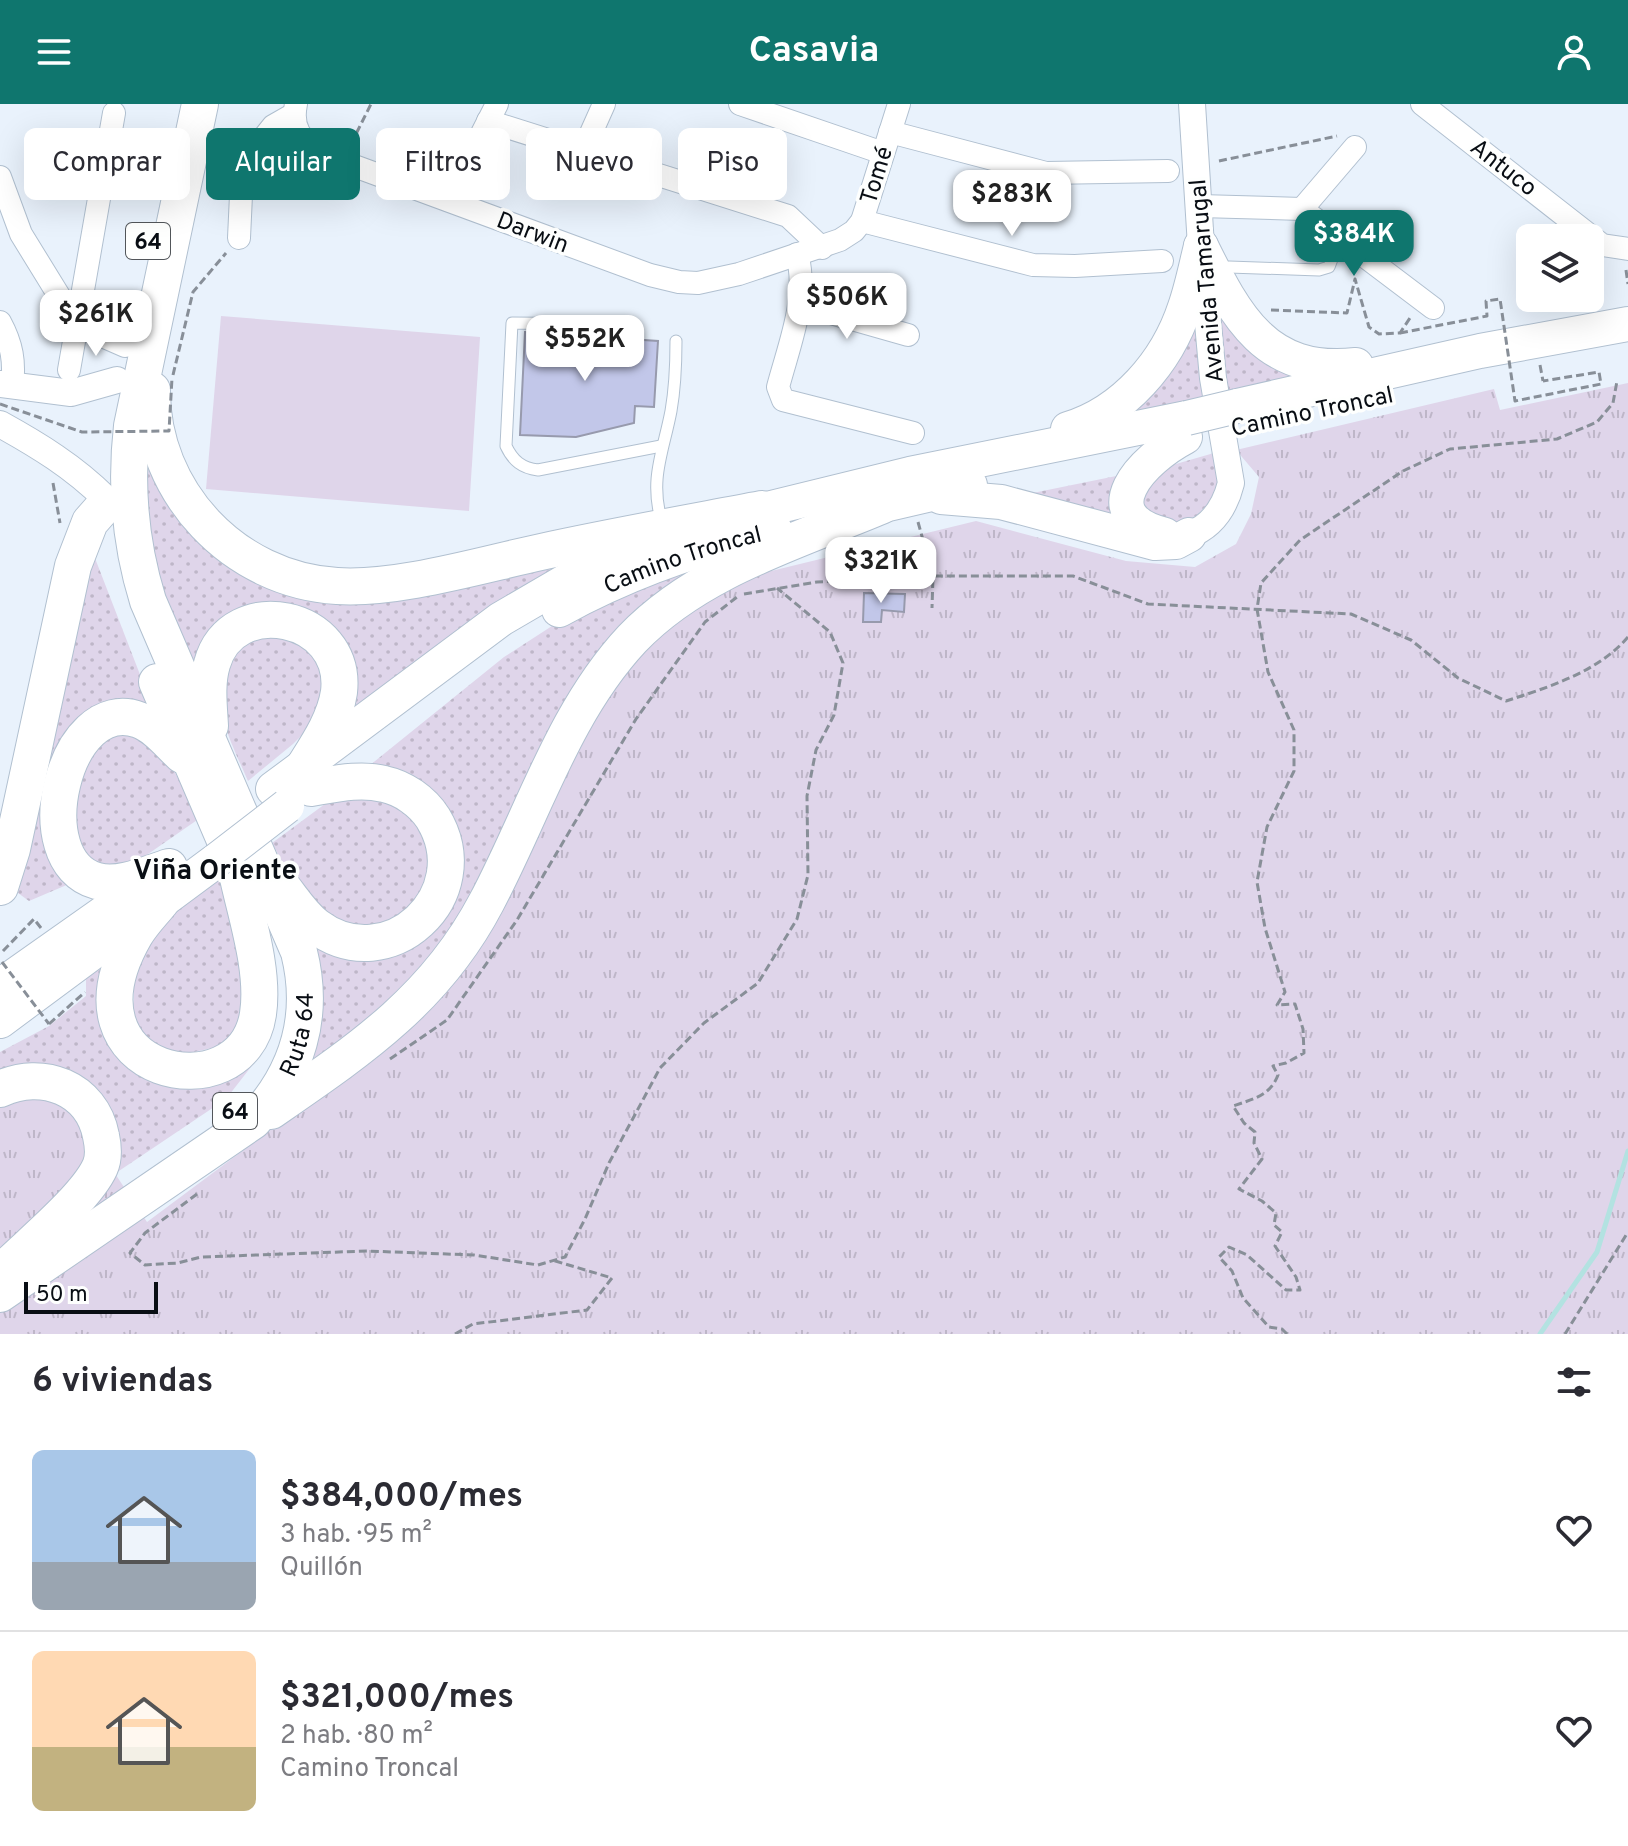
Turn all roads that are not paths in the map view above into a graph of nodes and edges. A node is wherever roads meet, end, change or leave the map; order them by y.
1 (177, 104) edge
2 (200, 104) edge
3 (604, 104) edge
4 (740, 104) edge
5 (899, 104) edge
6 (1192, 104) edge
7 (1422, 104) edge
8 (295, 109) edge
9 (492, 112) edge
10 (114, 113) dead end
11 (529, 128) edge
12 (593, 128) edge
13 (1349, 141) road end
14 (886, 143) junction
15 (1168, 171) dead end
16 (376, 174) edge
17 (662, 176) edge
18 (0, 177) edge
19 (448, 200) edge
20 (1200, 206) junction
21 (1302, 209) junction
22 (862, 221) junction
23 (239, 238) road end
24 (1340, 238) junction
25 (1201, 246) junction
26 (822, 248) junction
27 (1628, 249) edge
28 (797, 254) junction
29 (1162, 261) dead end
30 (1229, 267) dead end
31 (799, 304) junction
32 (1427, 304) road end
33 (0, 322) edge
34 (622, 324) dead end
35 (1628, 324) edge
36 (77, 325) junction
37 (908, 335) dead end
38 (676, 341) dead end
39 (1628, 345) edge
40 (1480, 351) junction
41 (131, 352) junction
42 (69, 370) dead end
43 (4, 391) edge
44 (1240, 416) junction
45 (0, 424) edge
46 (1189, 430) junction
47 (913, 433) dead end
48 (661, 446) junction
49 (913, 492) junction
50 (105, 501) junction
51 (762, 509) junction
52 (663, 527) junction
53 (1189, 535) junction
54 (201, 754) junction
55 (294, 787) junction
56 (228, 852) junction
57 (169, 867) junction
58 (0, 887) edge
59 (161, 902) junction
60 (1, 974) edge
61 (0, 1021) edge
62 (0, 1089) edge
63 (236, 1134) junction
64 (4, 1275) edge

1 - 41 highway, 64
2 - 41 highway, 64
3 - 12 street
4 - 14 street
5 - 14 street, Tomé
6 - 20 street, Avenida Tamarugal
7 - 27 street, Antuco
8 - 16 street, Darwin
8 - 23 street, Darwin
9 - 11 street
10 - 36 street
13 - 21 street
14 - 15 street
14 - 22 street, Tomé
17 - 26 street
18 - 36 street
19 - 28 street, Darwin
20 - 21 street
20 - 25 street, Avenida Tamarugal
21 - 24 street
22 - 26 street, Tomé
22 - 29 street
24 - 30 lane
24 - 32 street
25 - 40 main road
25 - 49 main road
25 - 53 street, Avenida Tamarugal
26 - 28 street, Tomé
28 - 31 street
31 - 37 street
31 - 47 street
33 - 43 street
34 - 48 lane
35 - 40 main road, Camino Troncal
36 - 41 street
36 - 42 street
38 - 48 lane
39 - 44 main road, Camino Troncal
40 - 44 main road, Camino Troncal
41 - 43 street
41 - 50 highway, 64
41 - 52 highway
41 - 54 highway, 64
44 - 46 main road, Camino Troncal
45 - 50 street
46 - 49 main road, Camino Troncal
46 - 53 main road
48 - 52 lane
49 - 51 main road, Camino Troncal
49 - 53 main road
49 - 55 main road, Camino Troncal
49 - 63 highway
50 - 54 highway, 64
50 - 58 highway
51 - 52 highway
51 - 55 main road, Camino Troncal
54 - 55 highway
54 - 56 highway, Ruta 64 / 64
54 - 57 highway
55 - 56 main road, Camino Troncal
55 - 56 highway
56 - 57 main road, Camino Troncal
56 - 59 main road, Camino Troncal
56 - 59 highway
56 - 63 highway, Ruta 64 / 64
56 - 64 highway, Ruta 64 / 64
57 - 60 main road, Camino Troncal
59 - 61 main road, Camino Troncal
62 - 64 highway
63 - 64 highway, Ruta 64 / 64

